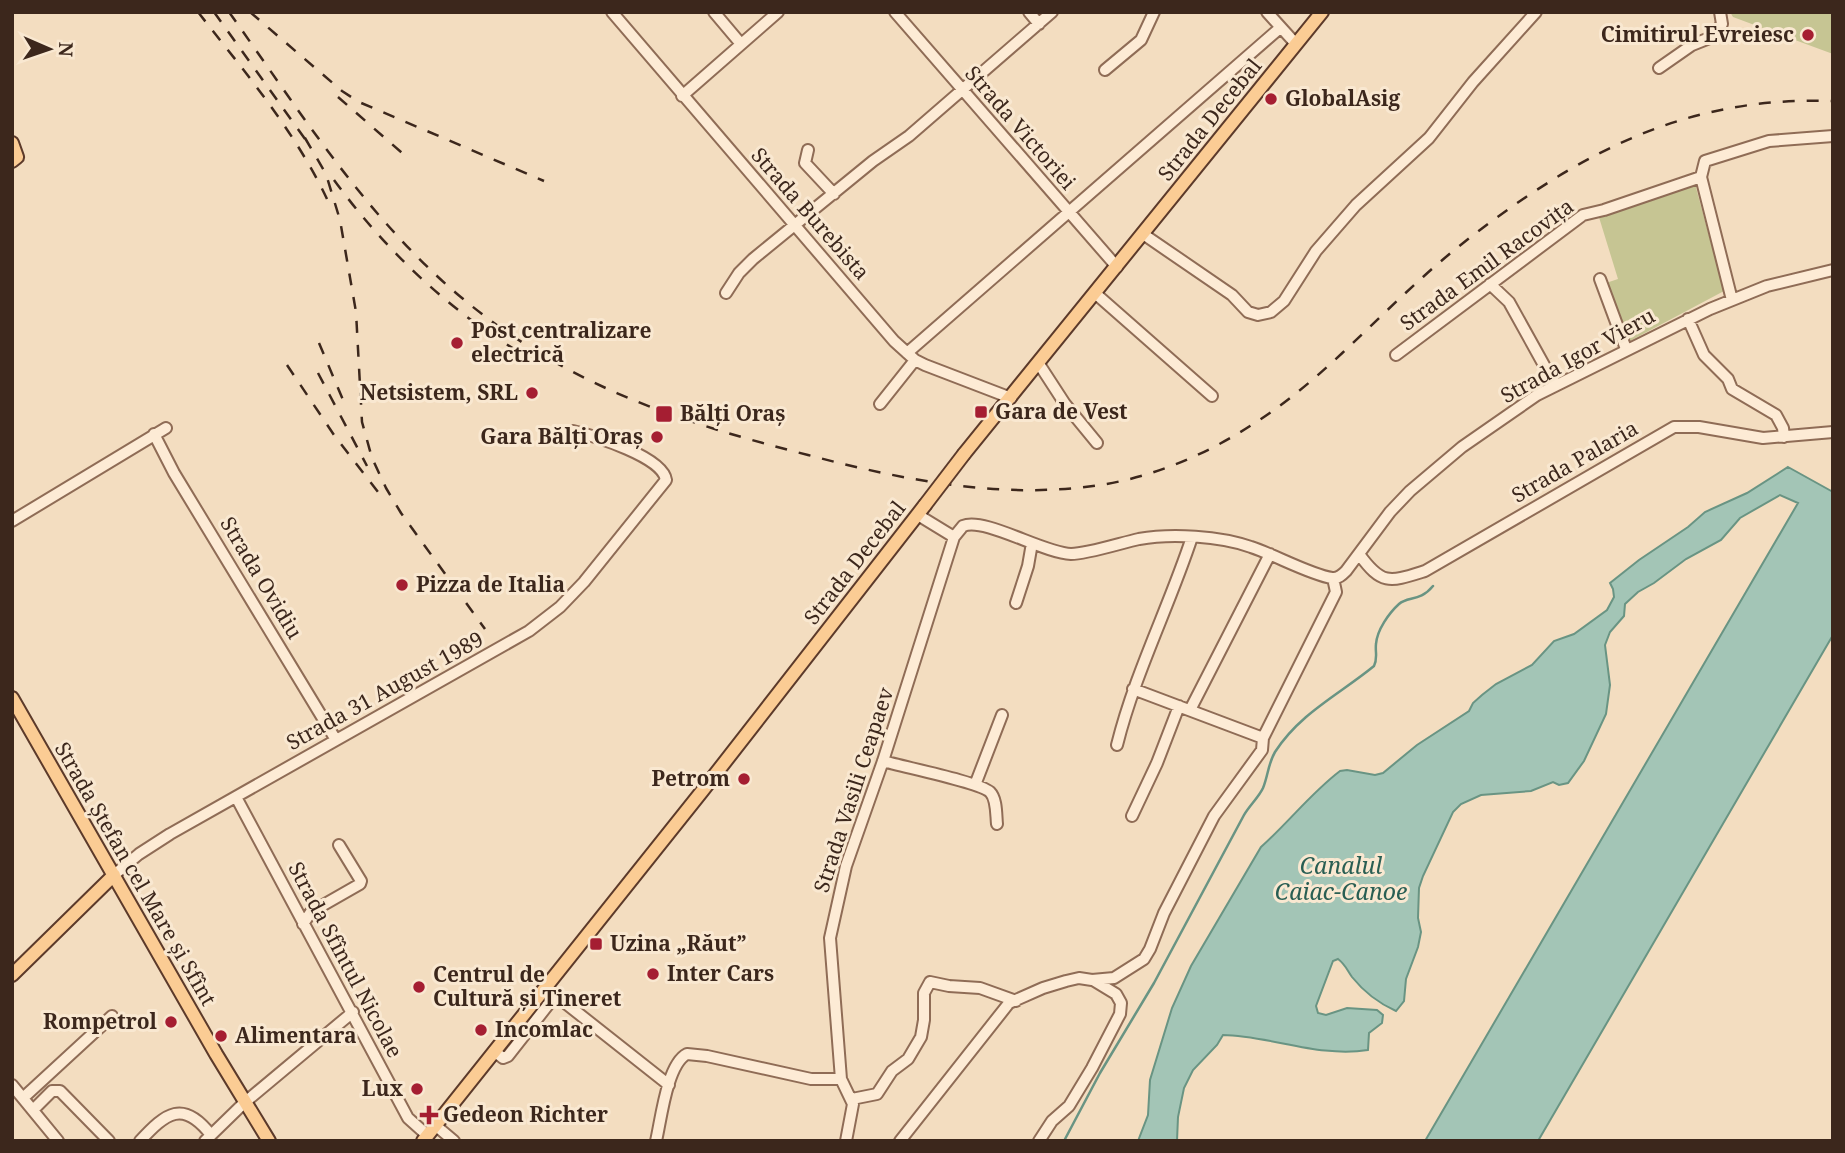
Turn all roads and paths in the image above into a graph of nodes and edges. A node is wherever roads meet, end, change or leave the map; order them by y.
1 (612, 12) edge
2 (714, 12) edge
3 (778, 12) edge
4 (895, 12) edge
5 (1029, 12) edge
6 (1052, 12) edge
7 (1154, 12) edge
8 (1267, 12) edge
9 (1322, 12) edge
10 (1536, 12) edge
11 (1720, 12) edge
12 (1039, 24) junction
13 (1280, 28) junction
14 (741, 44) junction
15 (1296, 44) junction
16 (1659, 68) dead end
17 (1105, 70) dead end
18 (962, 91) junction
19 (682, 96) junction
20 (1833, 136) edge
21 (12, 143) edge
22 (808, 150) dead end
23 (12, 161) edge
24 (1701, 177) junction
25 (834, 194) junction
26 (1068, 213) junction
27 (796, 225) junction
28 (1143, 234) junction
29 (1117, 267) junction
30 (1833, 270) edge
31 (1600, 279) dead end
32 (1490, 284) junction
33 (726, 293) dead end
34 (1096, 294) junction
35 (1732, 300) junction
36 (1688, 319) junction
37 (1626, 349) junction
38 (1396, 355) dead end
39 (911, 357) junction
40 (1039, 364) junction
41 (1555, 385) junction
42 (1212, 396) dead end
43 (1011, 398) junction
44 (880, 404) dead end
45 (166, 428) dead end
46 (573, 431) dead end
47 (1833, 432) edge
48 (154, 434) junction
49 (1784, 437) junction
50 (1097, 443) dead end
51 (922, 510) junction
52 (12, 520) edge
53 (954, 537) junction
54 (1192, 537) junction
55 (1032, 543) junction
56 (1270, 554) junction
57 (1359, 554) junction
58 (1333, 578) junction
59 (1016, 603) dead end
60 (1133, 689) junction
61 (12, 698) edge
62 (1185, 708) junction
63 (1002, 715) dead end
64 (1263, 738) junction
65 (336, 740) junction
66 (1117, 745) dead end
67 (883, 761) junction
68 (975, 786) junction
69 (236, 797) junction
70 (1132, 816) dead end
71 (997, 824) dead end
72 (339, 845) dead end
73 (114, 875) junction
74 (303, 924) junction
75 (12, 975) edge
76 (1092, 980) junction
77 (550, 992) junction
78 (1016, 1001) junction
79 (353, 1012) junction
80 (112, 1016) dead end
81 (841, 1079) junction
82 (669, 1084) junction
83 (12, 1085) edge
84 (23, 1098) junction
85 (852, 1099) junction
86 (244, 1103) junction
87 (33, 1110) junction
88 (429, 1134) edge
89 (208, 1138) edge
90 (58, 1141) edge
91 (109, 1141) edge
92 (140, 1141) edge
93 (269, 1141) edge
94 (454, 1141) edge
95 (656, 1141) edge
96 (846, 1141) edge
97 (900, 1141) edge
98 (1039, 1141) edge

1 - 19 street, Strada Burebista
2 - 14 street
3 - 14 street
4 - 18 street, Strada Victoriei
5 - 12 street
6 - 12 street
7 - 17 street
8 - 13 street
9 - 15 main road, Strada Decebal
10 - 28 street
11 - 16 street
12 - 18 street
13 - 15 street
13 - 26 street
14 - 19 street
15 - 28 main road, Strada Decebal
18 - 25 street
18 - 26 street, Strada Victoriei
19 - 27 street, Strada Burebista
20 - 24 street, Strada Emil Racovița
21 - 23 main road
22 - 25 street
24 - 32 street, Strada Emil Racovița
24 - 35 street
25 - 27 street
26 - 29 street, Strada Victoriei
26 - 39 street
27 - 33 street
27 - 39 street, Strada Burebista
28 - 29 main road, Strada Decebal
29 - 34 main road, Strada Decebal
30 - 35 street, Strada Igor Vieru
31 - 37 street
32 - 38 street, Strada Emil Racovița
32 - 41 street
34 - 40 main road, Strada Decebal
34 - 42 street
35 - 36 street, Strada Igor Vieru
36 - 37 street, Strada Igor Vieru
36 - 49 street
37 - 41 street, Strada Igor Vieru
39 - 43 street, Strada Burebista
39 - 44 street
40 - 43 main road, Strada Decebal
40 - 50 street
41 - 57 street, Strada Igor Vieru
43 - 51 main road, Strada Decebal, bridge
45 - 48 street
46 - 65 street, Strada 31 August 1989
47 - 49 street, Strada Palaria
48 - 52 street
48 - 65 street, Strada Ovidiu
49 - 57 street, Strada Palaria
51 - 53 street
51 - 77 main road, Strada Decebal
53 - 55 street
53 - 67 street, Strada Vasili Ceapaev
54 - 55 street
54 - 56 street
54 - 60 street
55 - 59 street
56 - 58 street
56 - 62 street
57 - 58 street, Strada Igor Vieru
58 - 64 street
60 - 62 street
60 - 66 street
61 - 73 main road, Strada Ștefan cel Mare și Sfînt
62 - 64 street
62 - 70 street
63 - 68 street
64 - 76 street
65 - 69 street, Strada 31 August 1989
67 - 68 street
67 - 81 street, Strada Vasili Ceapaev
68 - 71 street
69 - 73 street, Strada 31 August 1989
69 - 74 street, Strada Sfîntul Nicolae
72 - 74 street
73 - 75 main road, Strada 31 August 1989
73 - 86 main road, Strada Ștefan cel Mare și Sfînt
74 - 79 street, Strada Sfîntul Nicolae
76 - 78 street
76 - 98 street
77 - 82 street
77 - 88 main road, Strada Decebal
78 - 85 street
78 - 97 street
79 - 86 street
79 - 88 street, Strada Sfîntul Nicolae
80 - 84 street
81 - 82 street
81 - 85 street, Strada Vasili Ceapaev
82 - 95 street
83 - 84 street
84 - 87 street
85 - 96 street
86 - 89 street
86 - 93 main road, Strada Ștefan cel Mare și Sfînt
87 - 90 street
87 - 91 street
88 - 94 street, Strada Sfîntul Nicolae
89 - 92 street

